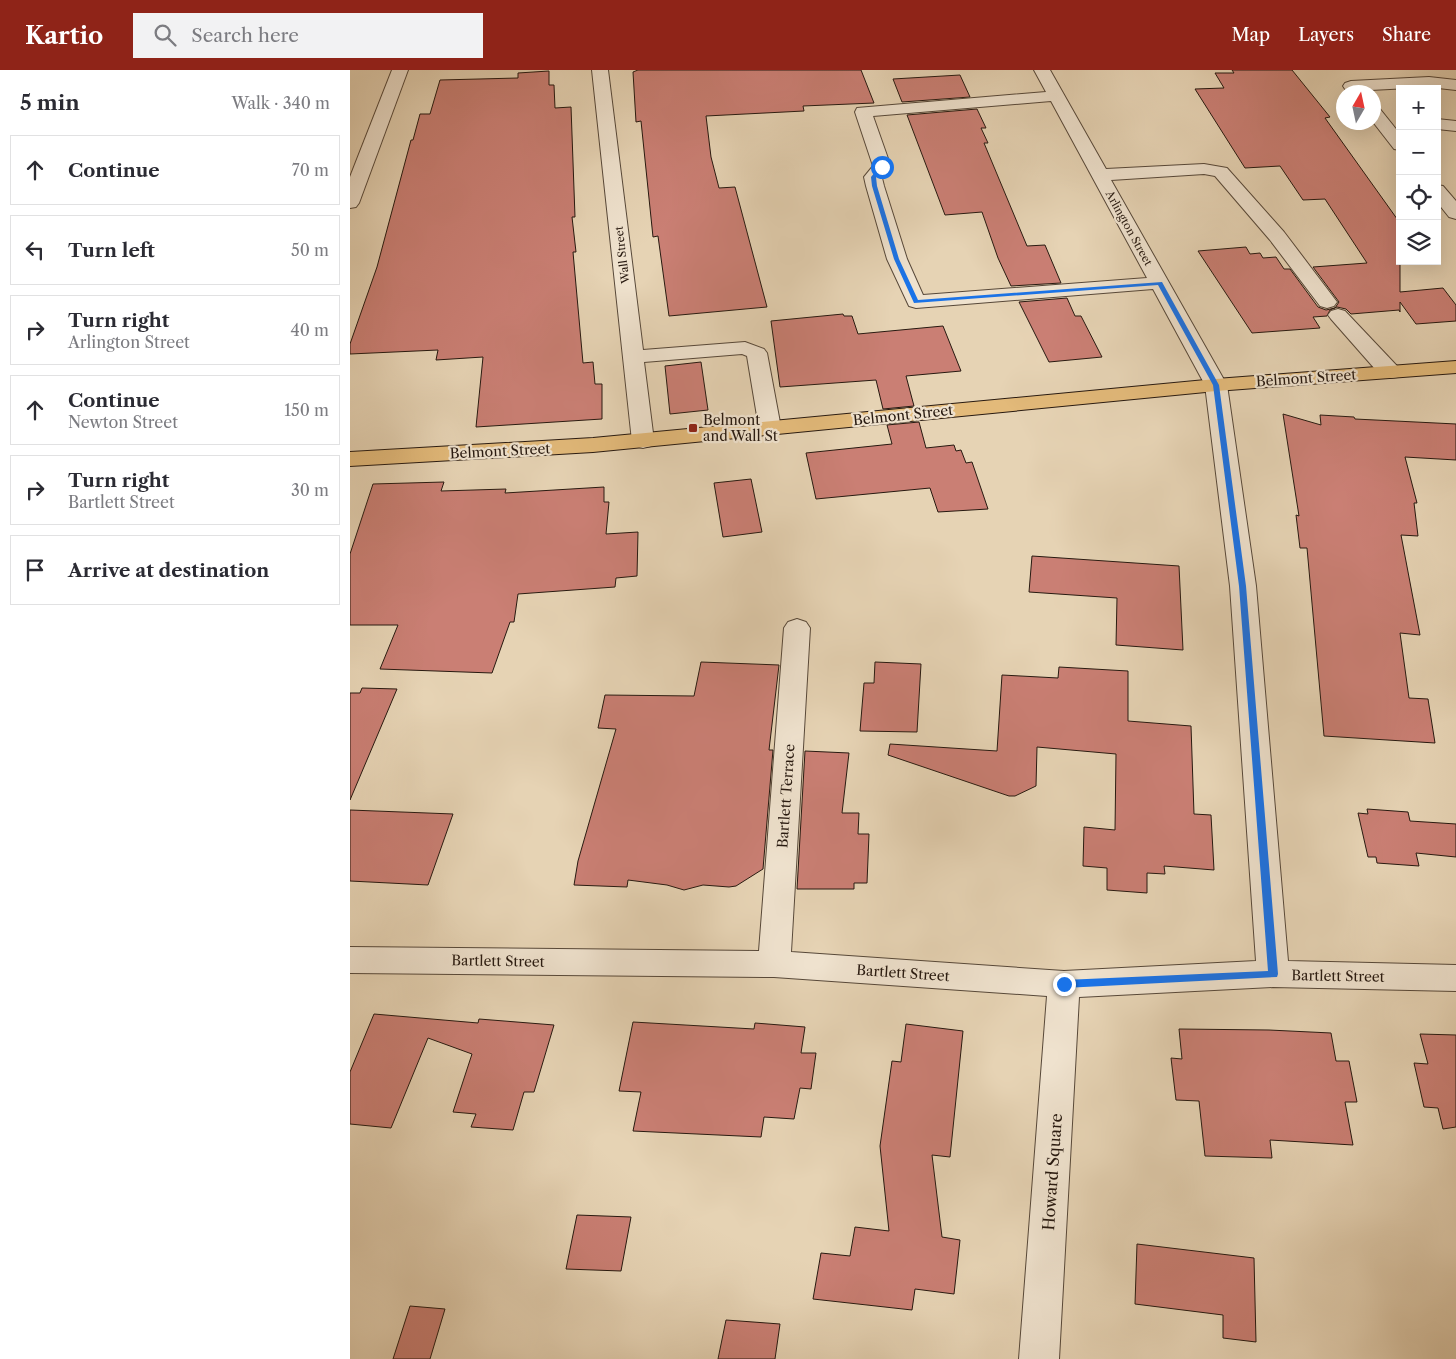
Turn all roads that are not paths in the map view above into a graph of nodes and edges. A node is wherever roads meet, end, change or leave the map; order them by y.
1 (400, 70) edge
2 (600, 70) edge
3 (1042, 70) edge
4 (1350, 84) edge
5 (1456, 85) edge
6 (1057, 96) junction
7 (1381, 118) edge
8 (1396, 121) edge
9 (1381, 122) edge
10 (1441, 124) edge
11 (1456, 126) edge
12 (1396, 140) edge
13 (356, 165) edge
14 (1100, 175) junction
15 (1441, 195) edge
16 (350, 203) edge
17 (1456, 213) edge
18 (1160, 283) junction
19 (634, 357) junction
20 (1456, 367) edge
21 (1390, 372) junction
22 (1216, 385) junction
23 (770, 428) junction
24 (643, 441) junction
25 (350, 459) edge
26 (797, 628) dead end
27 (350, 960) edge
28 (774, 964) junction
29 (1273, 974) junction
30 (1456, 978) edge
31 (1064, 984) junction
32 (1040, 1359) edge

1 - 13 street
2 - 19 street, Wall Street
3 - 6 street, Arlington Street
4 - 5 street
6 - 14 street, Arlington Street
6 - 18 street
7 - 8 street
9 - 12 street
10 - 11 street
13 - 16 street
14 - 18 street, Arlington Street
14 - 21 street
15 - 17 street
18 - 22 street, Arlington Street
19 - 23 street
19 - 24 street, Wall Street
20 - 21 main road, Belmont Street
21 - 22 main road, Belmont Street
22 - 23 main road, Belmont Street
22 - 29 street
23 - 24 main road, Belmont Street
24 - 25 main road, Belmont Street
26 - 28 street, Bartlett Terrace
27 - 28 street, Bartlett Street
28 - 31 street, Bartlett Street
29 - 30 street, Bartlett Street
29 - 31 street, Bartlett Street
31 - 32 street, Howard Square

